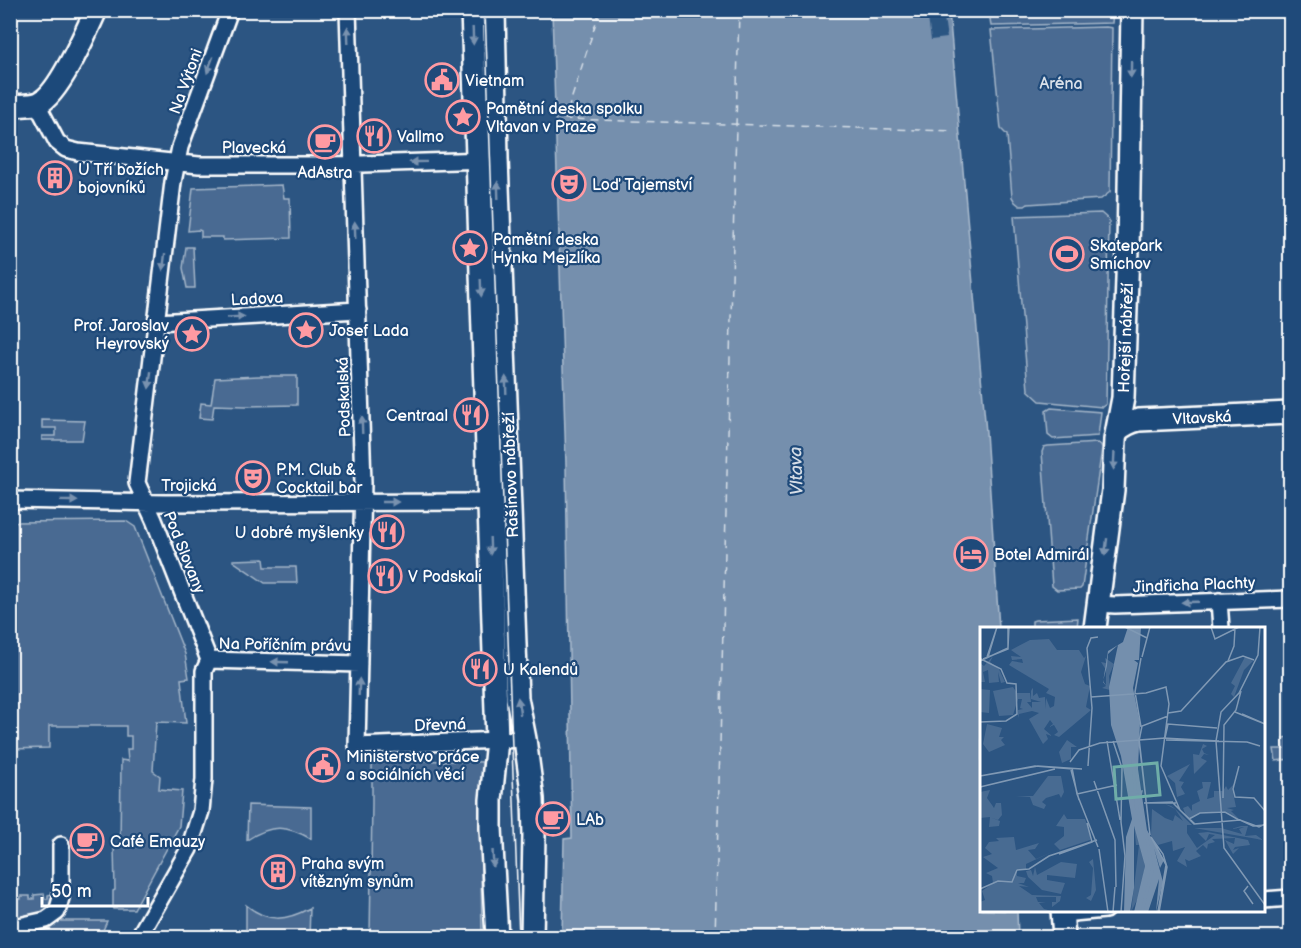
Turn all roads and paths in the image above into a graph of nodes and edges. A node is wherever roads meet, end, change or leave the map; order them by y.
1 (96, 10) edge
2 (230, 10) edge
3 (348, 10) edge
4 (472, 10) edge
5 (494, 10) edge
6 (1132, 10) edge
7 (37, 104) junction
8 (10, 106) edge
9 (487, 160) junction
10 (177, 164) junction
11 (353, 164) junction
12 (358, 310) junction
13 (157, 322) junction
14 (1290, 413) edge
15 (1117, 431) junction
16 (10, 500) edge
17 (511, 501) junction
18 (146, 502) junction
19 (363, 502) junction
20 (489, 502) junction
21 (1290, 599) edge
22 (1220, 601) junction
23 (1098, 604) junction
24 (1095, 627) edge
25 (1221, 627) edge
26 (209, 660) junction
27 (359, 664) junction
28 (525, 739) junction
29 (496, 740) junction
30 (357, 746) joint
31 (61, 845) dead end
32 (1290, 898) edge
33 (1265, 900) edge
34 (1062, 912) edge
35 (10, 928) edge
36 (138, 938) edge
37 (497, 938) edge
38 (532, 938) edge
39 (1064, 938) edge

1 - 7 main road
2 -> 10 street, Na Výtoni
11 -> 3 street, Podskalská
4 -> 9 main road, Rašínovo nábřeží
5 - 9 main road, Rašínovo nábřeží
6 -> 15 main road, Hořejší nábřeží
7 - 8 main road
7 - 10 street, Plavecká
9 -> 11 street, Plavecká
17 -> 9 main road, Rašínovo nábřeží
9 -> 20 main road, Rašínovo nábřeží
10 - 11 street, Plavecká
10 -> 13 street, Pod Slovany
12 -> 11 street, Podskalská
13 -> 12 street, Ladova
19 -> 12 street, Podskalská
13 -> 18 street, Pod Slovany
14 - 15 main road, Vltavská
15 -> 23 main road, Hořejší nábřeží
16 -> 18 street, Trojická
17 - 20 street, Trojická
28 -> 17 main road, Rašínovo nábřeží
18 - 19 street, Trojická
18 - 26 street, Pod Slovany
19 -> 20 street, Trojická
19 - 27 street, Podskalská
20 -> 29 main road, Rašínovo nábřeží
21 - 22 street, Jindřicha Plachty
22 -> 23 street, Jindřicha Plachty
22 - 25 street
23 - 24 main road, Hořejší nábřeží
27 -> 26 street, Na Poříčním právu
26 - 36 street
30 -> 27 street, Podskalská
28 - 29 street, Dřevná
28 - 38 main road, Rašínovo nábřeží
29 - 30 street, Dřevná
29 -> 37 main road, Rašínovo nábřeží
31 - 35 street
32 - 33 street
34 - 39 main road

